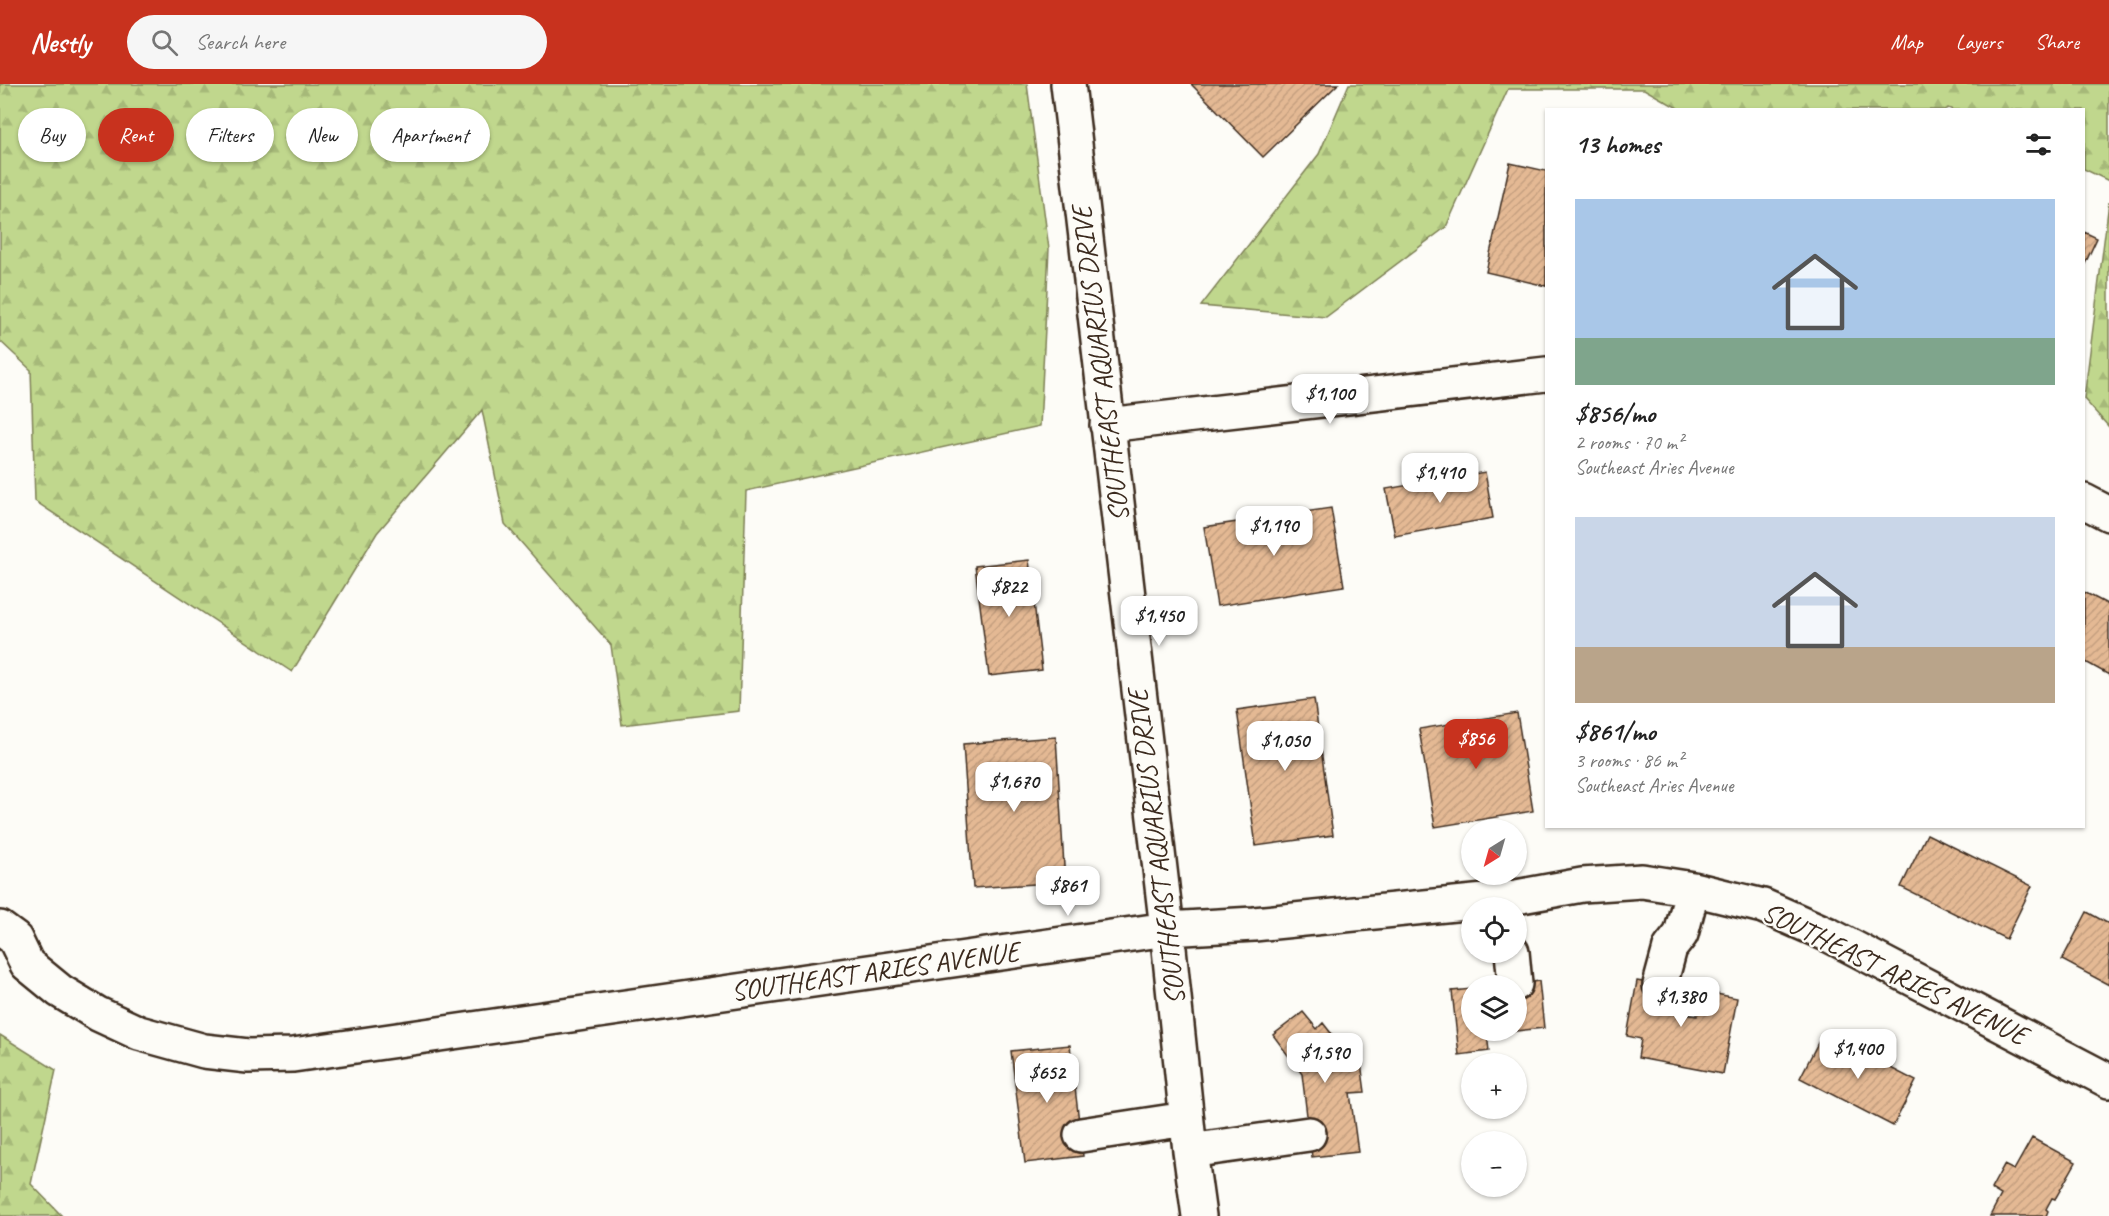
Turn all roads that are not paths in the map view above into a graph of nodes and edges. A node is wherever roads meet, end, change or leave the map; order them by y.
1 (1068, 84) edge
2 (1545, 374) edge
3 (1107, 426) junction
4 (2085, 502) edge
5 (2109, 514) edge
6 (1693, 889) junction
7 (1527, 898) edge
8 (1461, 907) edge
9 (0, 928) edge
10 (1167, 929) junction
11 (1660, 985) dead end
12 (2109, 1081) edge
13 (1310, 1134) dead end
14 (1081, 1135) dead end
15 (1188, 1135) junction
16 (1199, 1216) edge

1 - 3 street, SOUTHEAST AQUARIUS DRIVE
2 - 3 street
3 - 10 street, SOUTHEAST AQUARIUS DRIVE
4 - 5 street
6 - 7 street, SOUTHEAST ARIES AVENUE
6 - 11 street
6 - 12 street, SOUTHEAST ARIES AVENUE
8 - 10 street, SOUTHEAST ARIES AVENUE
9 - 10 street, SOUTHEAST ARIES AVENUE
10 - 15 street, SOUTHEAST AQUARIUS DRIVE
13 - 15 street
14 - 15 street
15 - 16 street, SOUTHEAST AQUARIUS DRIVE

